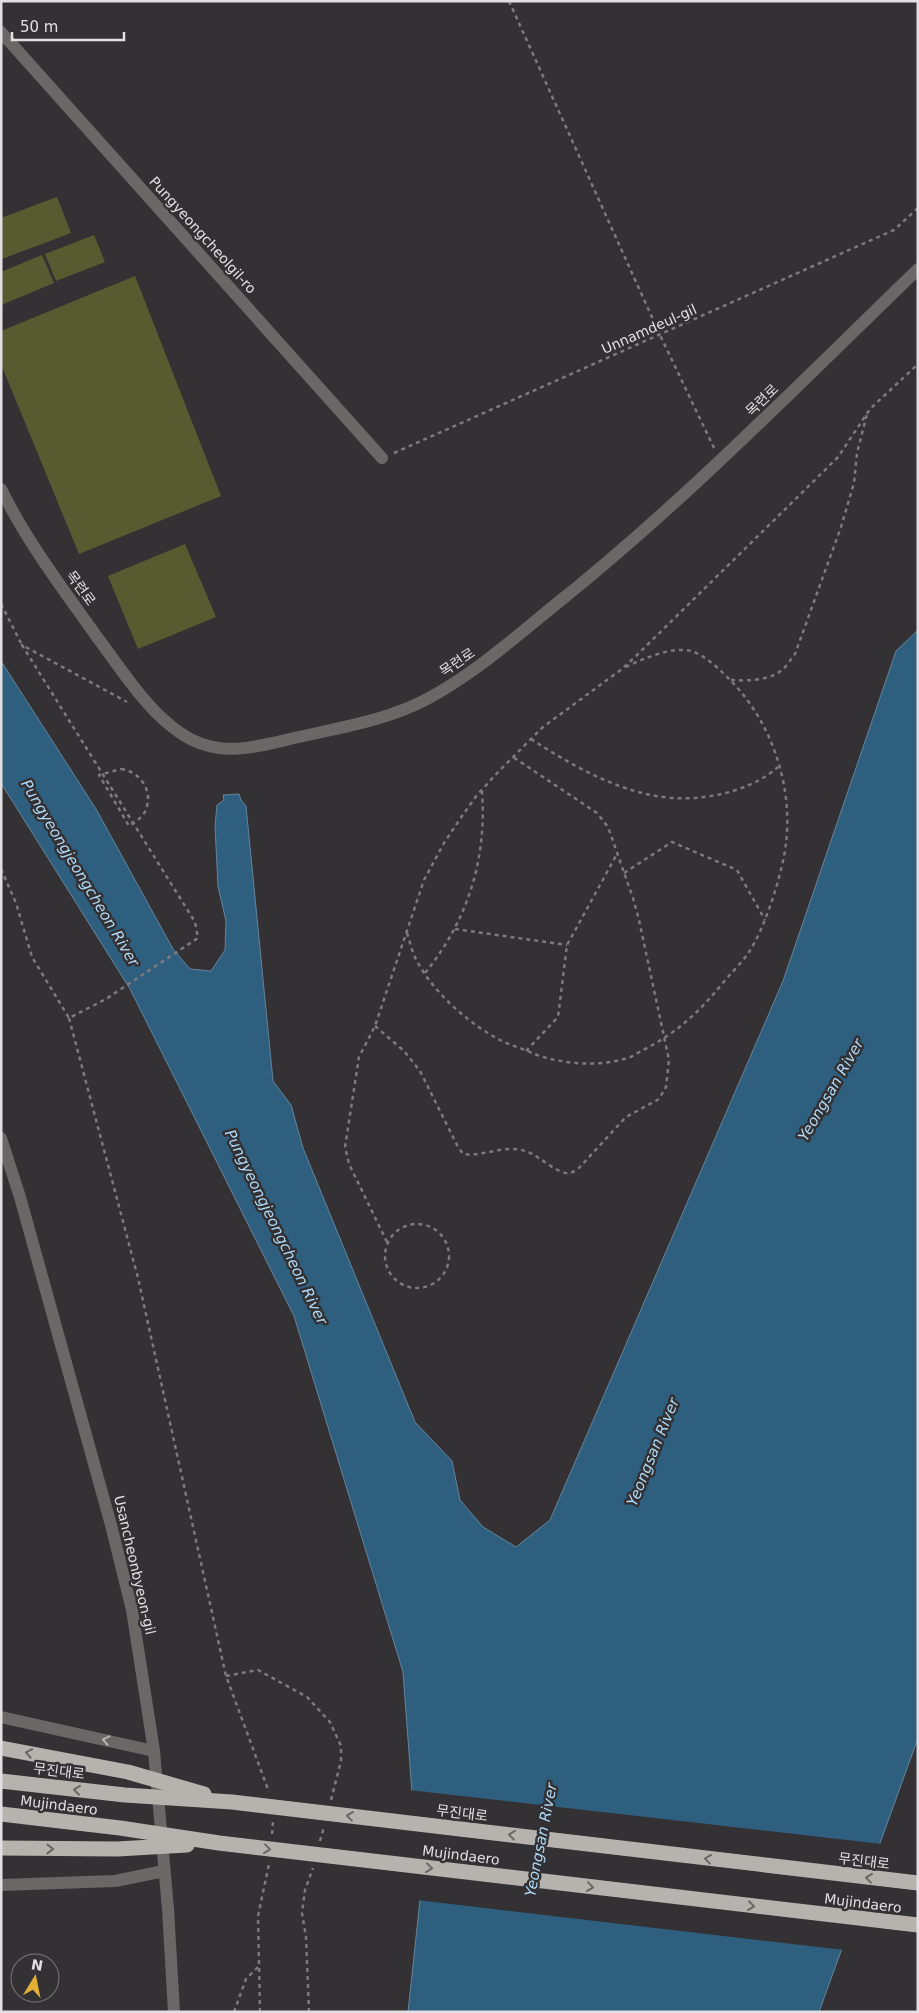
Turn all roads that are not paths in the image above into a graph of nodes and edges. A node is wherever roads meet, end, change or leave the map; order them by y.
1 (1, 32) edge
2 (918, 269) edge
3 (382, 458) road end
4 (1, 489) edge
5 (1, 1138) edge
6 (1, 1717) edge
7 (1, 1748) edge
8 (154, 1750) junction
9 (1, 1781) edge
10 (232, 1802) junction
11 (1, 1814) edge
12 (219, 1843) junction
13 (1, 1848) edge
14 (164, 1871) junction
15 (918, 1883) edge
16 (1, 1885) edge
17 (918, 1925) edge
18 (174, 2012) edge

1 - 3 street, Pungyeongcheolgil-ro
2 - 4 street, 목련로
5 - 8 street, Usancheonbyeon-gil
8 -> 6 street
10 -> 7 highway
8 - 14 street, Usancheonbyeon-gil
10 -> 9 highway, 무진대로
15 -> 10 highway, 무진대로
11 - 12 highway, Mujindaero
13 -> 12 highway
12 -> 17 highway, Mujindaero
14 - 16 street
14 - 18 street, Usancheonbyeon-gil

